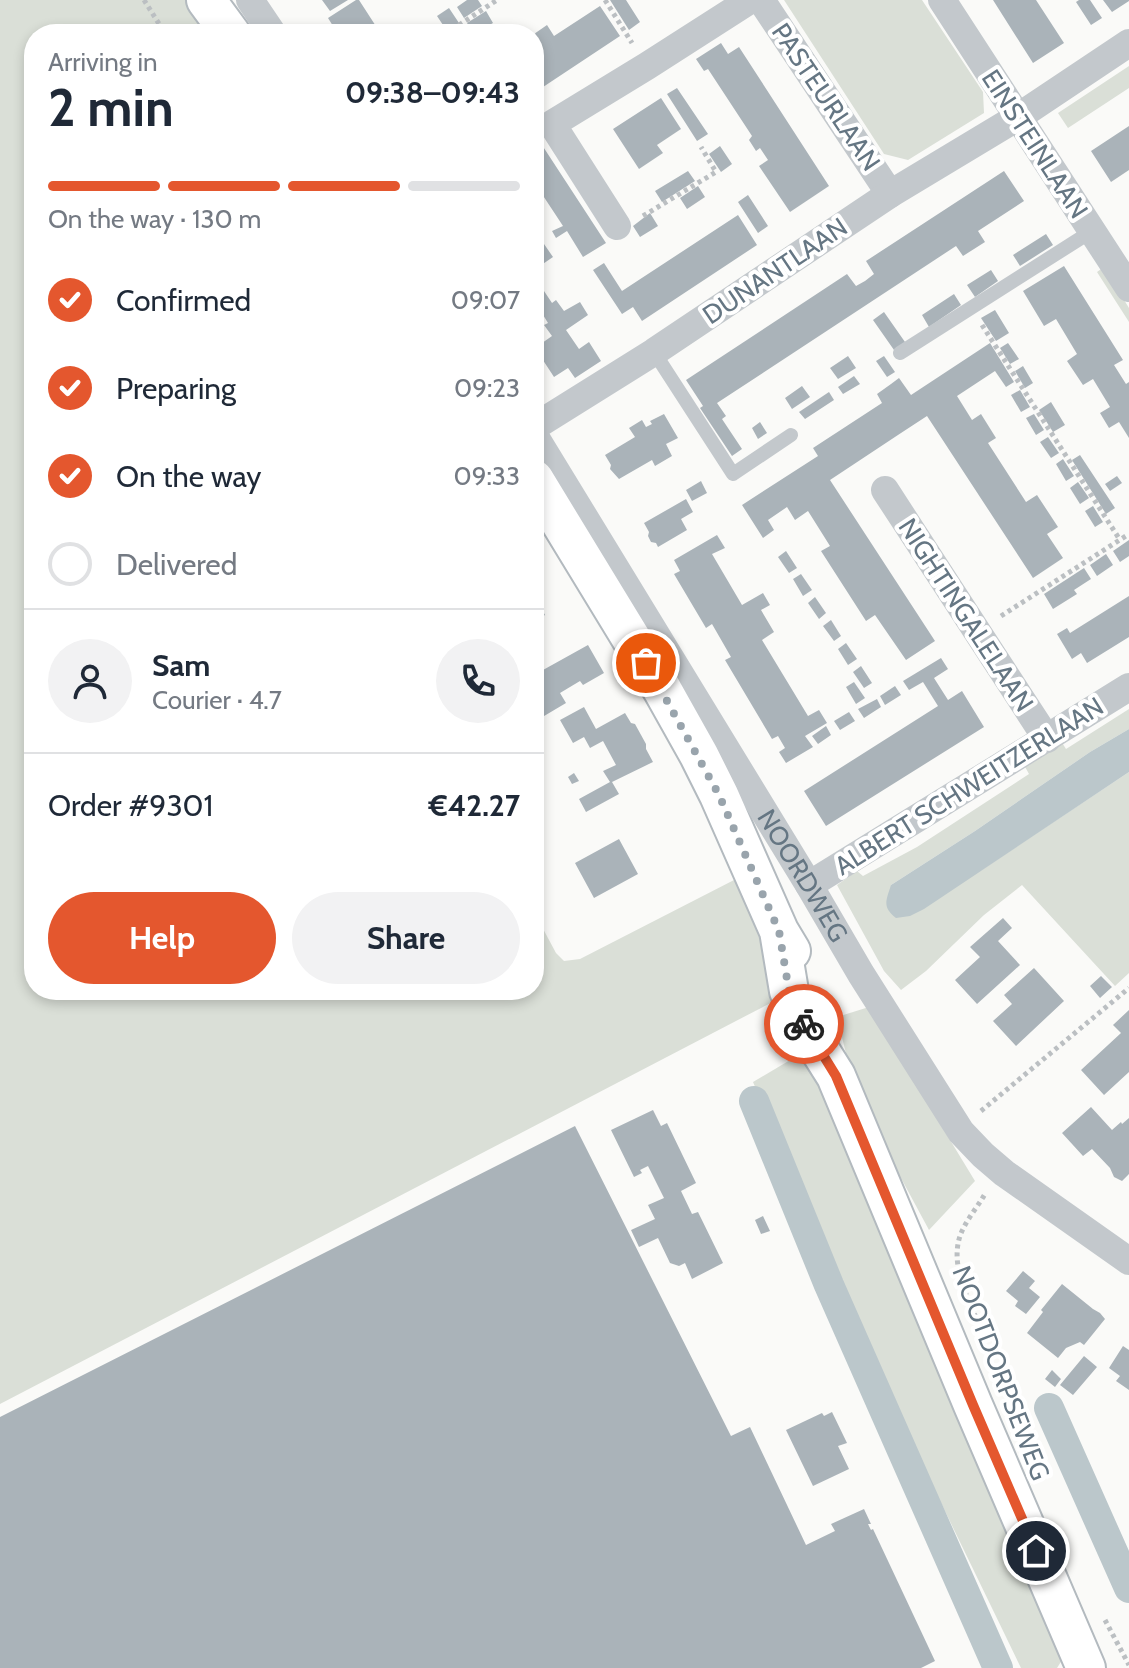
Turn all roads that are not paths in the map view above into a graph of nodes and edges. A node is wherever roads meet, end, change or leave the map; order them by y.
1 (206, 0) edge
2 (234, 0) edge
3 (250, 0) edge
4 (750, 0) edge
5 (761, 0) edge
6 (942, 0) edge
7 (224, 24) edge
8 (250, 24) edge
9 (266, 24) edge
10 (1129, 43) edge
11 (1018, 117) junction
12 (890, 194) junction
13 (617, 226) road end
14 (1092, 231) junction
15 (1129, 288) edge
16 (654, 352) junction
17 (900, 353) dead end
18 (544, 421) edge
19 (791, 435) dead end
20 (544, 451) edge
21 (885, 490) dead end
22 (544, 495) edge
23 (1129, 687) edge
24 (1047, 739) junction
25 (809, 885) junction
26 (779, 931) joint
27 (1129, 1261) edge
28 (1086, 1668) edge

1 - 7 main road
2 - 8 main road
3 - 9 street
4 - 13 street
5 - 12 street, PASTEURLAAN
6 - 11 street, EINSTEINLAAN
10 - 11 street, DUNANTLAAN
11 - 12 street, DUNANTLAAN
11 - 14 street, EINSTEINLAAN
12 - 16 street, DUNANTLAAN
14 - 15 street, EINSTEINLAAN
14 - 17 lane
16 - 18 street, DUNANTLAAN
16 - 19 lane
20 - 25 street, NOORDWEG
21 - 24 street, NIGHTINGALELAAN
22 - 26 main road, NOORDWEG
23 - 24 street, ALBERT SCHWEITZERLAAN
24 - 25 street, ALBERT SCHWEITZERLAAN
25 - 27 street, NOORDWEG
26 - 28 main road, NOOTDORPSEWEG

